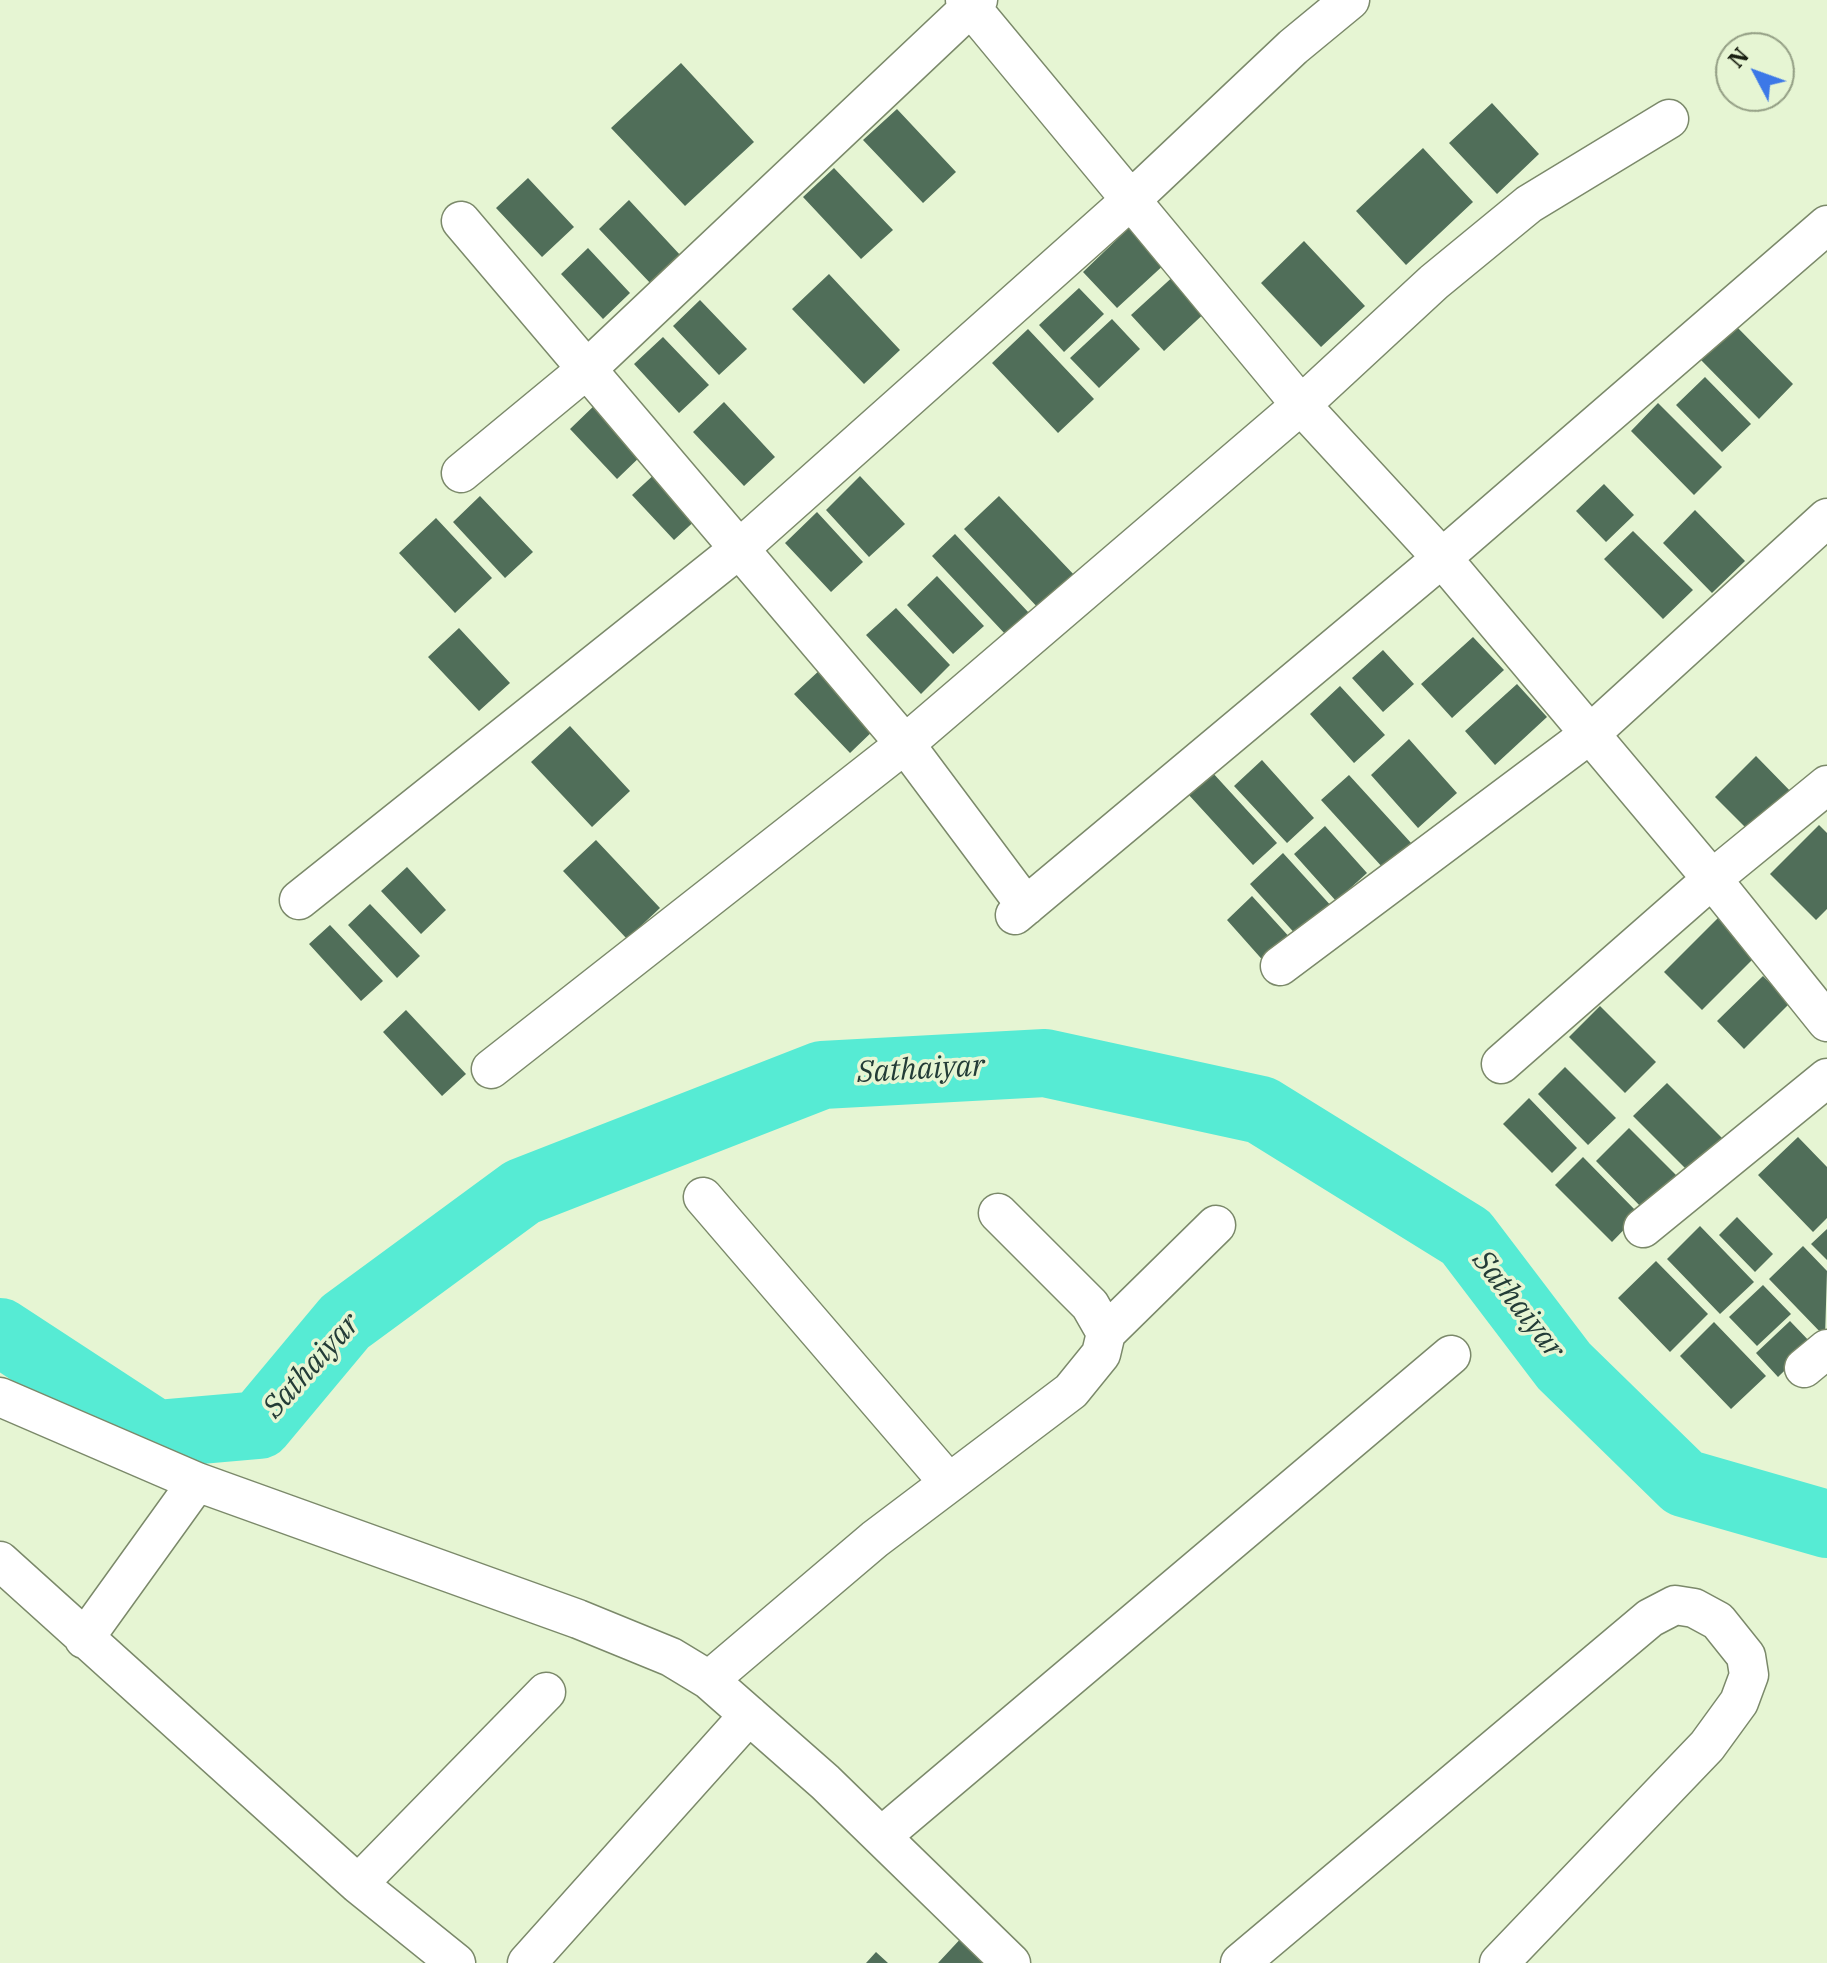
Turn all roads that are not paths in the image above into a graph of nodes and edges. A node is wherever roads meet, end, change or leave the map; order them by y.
1 (1350, 0) edge
2 (971, 2) edge
3 (1669, 119) dead end
4 (1133, 198) junction
5 (461, 221) dead end
6 (1827, 225) edge
7 (587, 369) junction
8 (1301, 405) junction
9 (461, 473) dead end
10 (1827, 518) edge
11 (739, 549) junction
12 (1442, 558) junction
13 (1590, 734) junction
14 (905, 744) junction
15 (1827, 785) edge
16 (1712, 879) junction
17 (299, 900) dead end
18 (1280, 966) dead end
19 (1827, 1022) edge
20 (1501, 1064) dead end
21 (491, 1069) dead end
22 (1827, 1078) edge
23 (703, 1197) dead end
24 (998, 1213) dead end
25 (1216, 1225) dead end
26 (1643, 1228) dead end
27 (1106, 1333) junction
28 (1451, 1355) dead end
29 (0, 1397) edge
30 (197, 1482) junction
31 (949, 1483) junction
32 (0, 1561) edge
33 (84, 1639) junction
34 (709, 1680) junction
35 (546, 1692) dead end
36 (749, 1715) junction
37 (883, 1835) junction
38 (358, 1884) junction
39 (1244, 1962) edge
40 (456, 1963) edge
41 (527, 1963) edge
42 (1011, 1963) edge
43 (1499, 1963) edge

1 - 4 street
2 - 4 street
2 - 7 street
3 - 8 street
4 - 8 street
4 - 11 street
5 - 7 street
6 - 12 street
7 - 9 street
7 - 11 street
8 - 12 street
8 - 14 street
10 - 13 street
11 - 14 street
11 - 17 street
12 - 13 street
12 - 14 street
13 - 16 street
13 - 18 street
14 - 21 street
15 - 16 street
16 - 19 street
16 - 20 street
22 - 26 street
23 - 31 street
24 - 27 street
25 - 27 street
27 - 31 street
28 - 37 street
29 - 30 street
30 - 33 street
30 - 34 street
31 - 34 street
32 - 33 street
33 - 38 street
34 - 36 street
35 - 38 street
36 - 37 street
36 - 41 street
37 - 42 street
38 - 40 street
39 - 43 street

